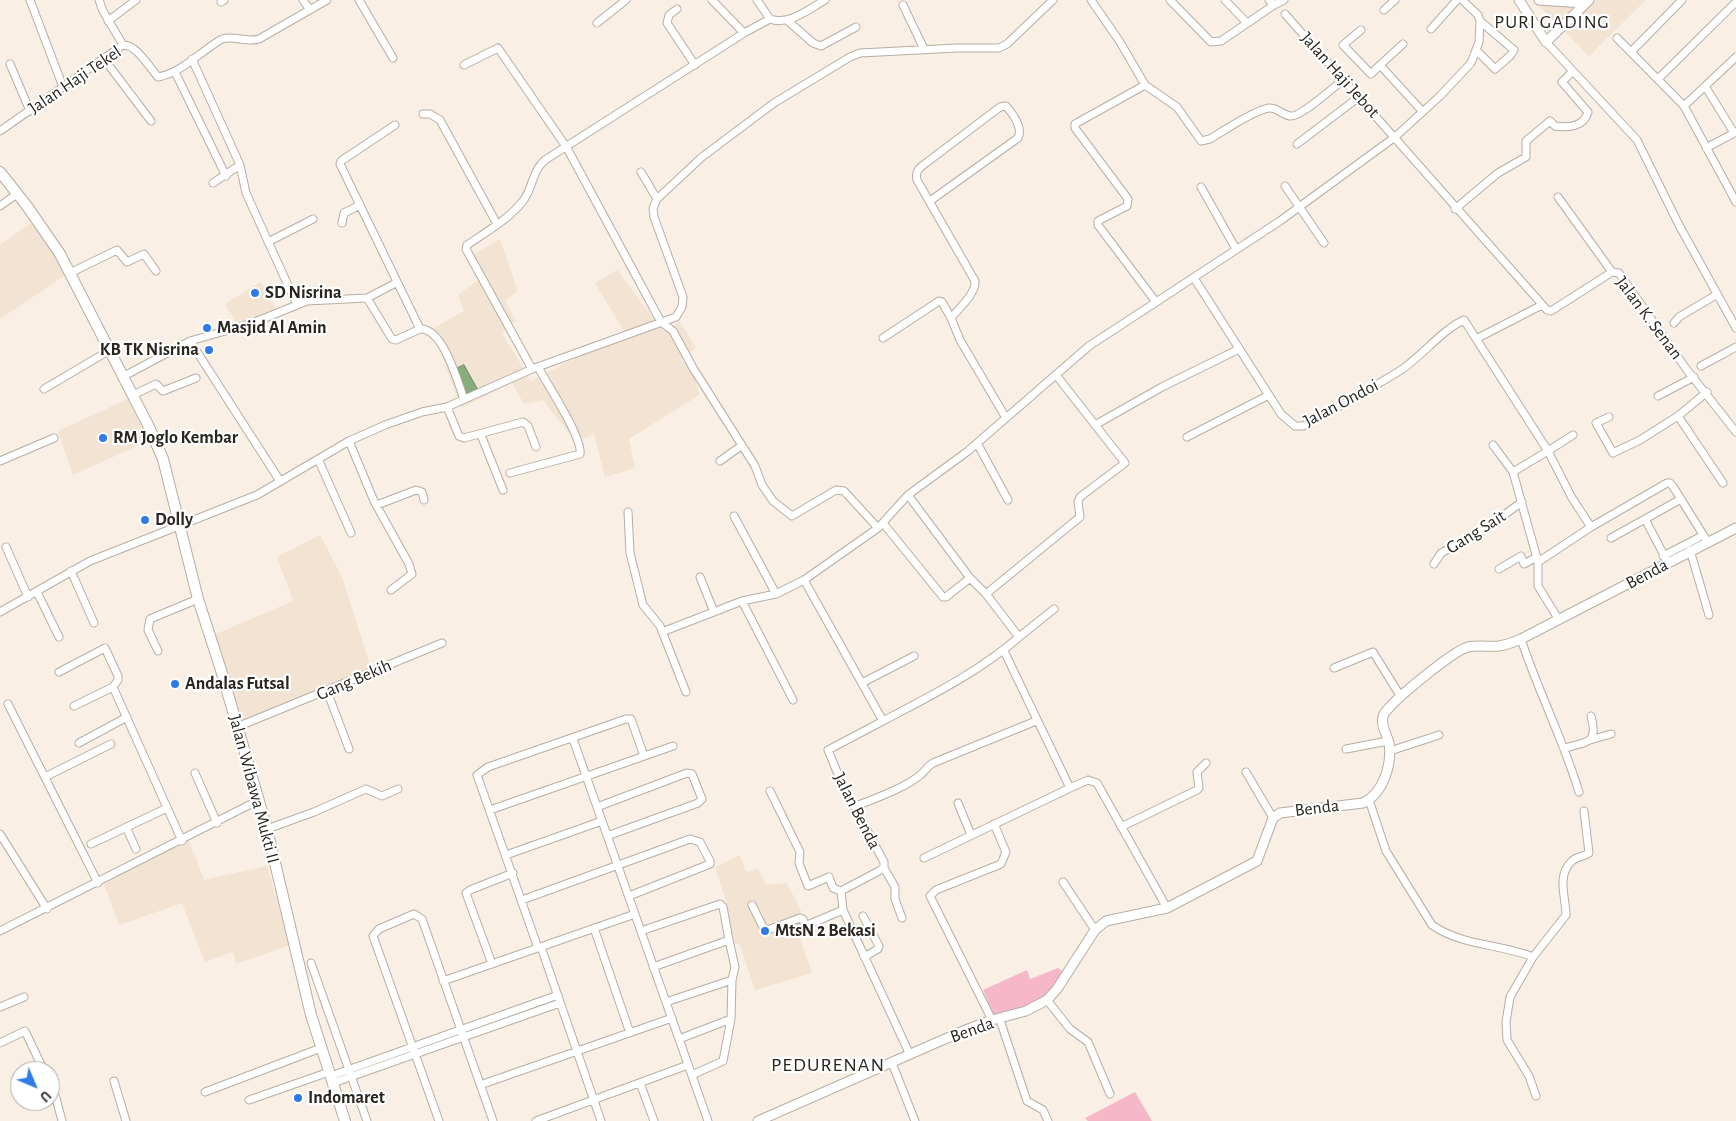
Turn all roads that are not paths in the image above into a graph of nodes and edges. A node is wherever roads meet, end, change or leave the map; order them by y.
1 (30, 0) edge
2 (99, 0) edge
3 (136, 0) edge
4 (303, 0) edge
5 (327, 0) edge
6 (359, 0) edge
7 (626, 0) edge
8 (712, 0) edge
9 (757, 0) edge
10 (825, 0) edge
11 (1053, 0) edge
12 (1091, 0) edge
13 (1170, 0) edge
14 (1225, 0) edge
15 (1284, 0) edge
16 (1396, 0) edge
17 (1457, 0) edge
18 (1462, 0) edge
19 (1519, 0) edge
20 (1539, 0) edge
21 (1682, 0) edge
22 (1272, 2) edge
23 (1587, 2) edge
24 (1735, 2) edge
25 (903, 5) dead end
26 (677, 9) dead end
27 (310, 10) junction
28 (1384, 10) dead end
29 (1285, 14) dead end
30 (770, 19) junction
31 (108, 21) junction
32 (788, 21) junction
33 (1480, 21) junction
34 (597, 23) dead end
35 (1247, 23) junction
36 (856, 27) dead end
37 (1431, 29) dead end
38 (1361, 30) dead end
39 (744, 33) junction
40 (1617, 38) dead end
41 (1546, 42) junction
42 (1403, 44) dead end
43 (123, 45) junction
44 (924, 49) junction
45 (1476, 50) junction
46 (1631, 52) junction
47 (393, 58) dead end
48 (1736, 58) edge
49 (104, 59) junction
50 (192, 60) junction
51 (10, 64) dead end
52 (464, 65) dead end
53 (695, 65) junction
54 (1380, 65) junction
55 (175, 72) junction
56 (1572, 72) junction
57 (1344, 79) junction
58 (1658, 79) junction
59 (1145, 85) junction
60 (1706, 86) junction
61 (63, 87) junction
62 (1359, 97) junction
63 (1684, 106) junction
64 (30, 111) junction
65 (1422, 111) junction
66 (423, 114) dead end
67 (151, 121) dead end
68 (395, 125) dead end
69 (0, 131) edge
70 (1735, 132) edge
71 (1395, 137) junction
72 (1297, 144) dead end
73 (567, 148) junction
74 (1706, 148) junction
75 (240, 165) junction
76 (0, 172) edge
77 (641, 172) dead end
78 (226, 176) junction
79 (1736, 181) edge
80 (213, 183) dead end
81 (1727, 185) junction
82 (1286, 186) dead end
83 (1201, 187) dead end
84 (17, 194) junction
85 (1558, 197) dead end
86 (657, 198) junction
87 (930, 201) junction
88 (1736, 202) edge
89 (0, 206) edge
90 (358, 206) junction
91 (1301, 207) junction
92 (1455, 209) junction
93 (313, 219) dead end
94 (342, 223) dead end
95 (497, 224) junction
96 (268, 242) junction
97 (1324, 243) dead end
98 (1236, 249) junction
99 (156, 271) dead end
100 (1612, 272) junction
101 (70, 273) junction
102 (1194, 278) junction
103 (396, 283) junction
104 (1716, 295) junction
105 (367, 298) junction
106 (1156, 302) junction
107 (296, 305) junction
108 (1542, 305) junction
109 (951, 318) junction
110 (661, 322) junction
111 (1674, 323) dead end
112 (1736, 328) edge
113 (420, 329) junction
114 (883, 338) dead end
115 (1476, 339) junction
116 (190, 341) junction
117 (1736, 348) edge
118 (1239, 349) junction
119 (110, 350) junction
120 (1701, 366) dead end
121 (535, 368) junction
122 (1056, 375) junction
123 (124, 376) junction
124 (1694, 377) junction
125 (196, 378) dead end
126 (44, 389) dead end
127 (1707, 392) junction
128 (133, 395) junction
129 (1269, 395) junction
130 (1658, 396) dead end
131 (464, 399) junction
132 (447, 407) junction
133 (1678, 416) junction
134 (1609, 417) dead end
135 (1006, 418) junction
136 (1095, 425) junction
137 (1736, 432) edge
138 (481, 435) junction
139 (1573, 435) dead end
140 (1187, 437) dead end
141 (54, 438) dead end
142 (349, 441) junction
143 (977, 443) junction
144 (1493, 445) dead end
145 (741, 446) junction
146 (536, 447) dead end
147 (1548, 451) junction
148 (318, 459) junction
149 (0, 461) edge
150 (720, 461) dead end
151 (1513, 472) junction
152 (510, 473) dead end
153 (280, 481) junction
154 (1723, 483) dead end
155 (503, 490) dead end
156 (908, 495) junction
157 (1681, 499) junction
158 (424, 500) dead end
159 (1008, 500) dead end
160 (1522, 502) junction
161 (377, 505) junction
162 (628, 512) dead end
163 (734, 516) dead end
164 (1645, 519) junction
165 (881, 526) junction
166 (181, 527) junction
167 (1590, 527) junction
168 (1735, 528) edge
169 (351, 533) dead end
170 (1611, 538) dead end
171 (1698, 538) dead end
172 (1707, 541) junction
173 (6, 547) dead end
174 (1690, 550) junction
175 (1537, 559) junction
176 (1666, 559) junction
177 (1434, 564) dead end
178 (1499, 569) dead end
179 (71, 570) junction
180 (700, 577) dead end
181 (970, 578) junction
182 (804, 580) junction
183 (392, 590) dead end
184 (38, 592) junction
185 (776, 594) junction
186 (986, 594) junction
187 (28, 597) junction
188 (198, 599) junction
189 (742, 601) junction
190 (1054, 609) dead end
191 (0, 612) edge
192 (714, 612) junction
193 (1709, 615) dead end
194 (1559, 620) junction
195 (94, 622) dead end
196 (662, 632) junction
197 (1019, 637) junction
198 (59, 638) dead end
199 (1521, 639) junction
200 (442, 643) dead end
201 (158, 651) dead end
202 (1004, 651) junction
203 (914, 656) dead end
204 (1334, 668) dead end
205 (59, 672) dead end
206 (862, 683) junction
207 (113, 687) junction
208 (327, 691) junction
209 (686, 692) dead end
210 (1401, 697) junction
211 (793, 700) dead end
212 (8, 704) dead end
213 (74, 706) dead end
214 (1591, 716) dead end
215 (127, 717) junction
216 (883, 721) junction
217 (1036, 721) junction
218 (237, 727) junction
219 (1611, 734) dead end
220 (1439, 736) dead end
221 (573, 739) junction
222 (1388, 741) junction
223 (1589, 741) junction
224 (79, 743) dead end
225 (111, 744) dead end
226 (672, 746) dead end
227 (1565, 748) junction
228 (349, 749) dead end
229 (1346, 749) dead end
230 (1390, 751) junction
231 (644, 756) junction
232 (1206, 763) dead end
233 (1246, 772) dead end
234 (195, 773) dead end
235 (586, 776) junction
236 (45, 777) junction
237 (1070, 788) junction
238 (398, 789) dead end
239 (770, 791) dead end
240 (1578, 792) dead end
241 (259, 800) junction
242 (1368, 800) junction
243 (958, 803) dead end
244 (597, 807) junction
245 (167, 808) junction
246 (854, 808) junction
247 (490, 810) junction
248 (1584, 811) dead end
249 (1273, 818) junction
250 (602, 821) junction
251 (217, 822) junction
252 (994, 824) junction
253 (126, 827) junction
254 (1122, 827) junction
255 (267, 829) junction
256 (0, 834) edge
257 (971, 835) junction
258 (607, 836) junction
259 (182, 841) junction
260 (92, 844) dead end
261 (136, 849) dead end
262 (506, 855) junction
263 (924, 858) dead end
264 (618, 866) junction
265 (884, 868) junction
266 (513, 873) junction
267 (1062, 882) dead end
268 (98, 883) junction
269 (841, 891) junction
270 (629, 896) junction
271 (522, 900) junction
272 (752, 905) dead end
273 (1167, 908) junction
274 (47, 909) junction
275 (843, 910) junction
276 (635, 914) junction
277 (863, 916) dead end
278 (902, 918) dead end
279 (805, 926) junction
280 (594, 928) junction
281 (798, 929) dead end
282 (1096, 930) junction
283 (0, 931) edge
284 (641, 931) junction
285 (729, 940) junction
286 (540, 947) junction
287 (864, 957) junction
288 (1533, 957) junction
289 (311, 963) dead end
290 (492, 964) junction
291 (653, 967) junction
292 (732, 980) junction
293 (443, 981) junction
294 (558, 995) junction
295 (24, 997) dead end
296 (1046, 1000) junction
297 (666, 1002) junction
298 (560, 1003) junction
299 (0, 1007) edge
300 (672, 1018) junction
301 (731, 1020) junction
302 (996, 1020) junction
303 (630, 1032) junction
304 (462, 1034) junction
305 (679, 1038) junction
306 (0, 1043) edge
307 (322, 1048) junction
308 (413, 1051) junction
309 (577, 1051) junction
310 (910, 1055) junction
311 (39, 1061) edge
312 (892, 1063) junction
313 (688, 1065) junction
314 (351, 1073) junction
315 (692, 1075) junction
316 (331, 1077) junction
317 (114, 1081) dead end
318 (640, 1083) junction
319 (480, 1084) junction
320 (205, 1092) dead end
321 (1110, 1094) dead end
322 (1536, 1096) dead end
323 (249, 1100) dead end
324 (594, 1100) junction
325 (546, 1119) edge
326 (126, 1121) edge
327 (345, 1121) edge
328 (367, 1121) edge
329 (438, 1121) edge
330 (493, 1121) edge
331 (536, 1121) edge
332 (600, 1121) edge
333 (654, 1121) edge
334 (708, 1121) edge
335 (758, 1121) edge
336 (914, 1121) edge
337 (1048, 1121) edge

1 - 61 street
2 - 31 street
3 - 31 street
4 - 27 street
5 - 27 street
6 - 47 street
7 - 34 street
8 - 39 street
9 - 30 street
10 - 32 street
11 - 44 street
12 - 59 street
13 - 35 street
14 - 35 street
15 - 22 street
16 - 28 street
17 - 37 street
18 - 33 street
19 - 41 street
20 - 23 street
21 - 46 street
22 - 35 street
23 - 41 street
24 - 58 street
25 - 44 street
26 - 53 street
27 - 50 street
29 - 57 street, Jalan Haji Jebot
30 - 32 street
30 - 39 street
31 - 43 street
32 - 36 street
33 - 45 street
33 - 45 street
38 - 54 street
39 - 53 street
40 - 46 street
41 - 56 street
42 - 54 street
43 - 49 street, Jalan Haji Tekel
43 - 55 street, Jalan Haji Tekel
44 - 86 street
45 - 65 street
46 - 58 street
48 - 60 street
49 - 61 street, Jalan Haji Tekel
49 - 67 street
50 - 55 street
50 - 75 street
51 - 64 street
52 - 73 street
53 - 73 street
54 - 65 street
55 - 78 street
56 - 92 street
56 - 104 street
57 - 59 street
57 - 62 street, Jalan Haji Jebot
58 - 63 street
59 - 106 street
60 - 63 street
60 - 70 street
61 - 64 street, Jalan Haji Tekel
62 - 71 street, Jalan Haji Jebot
62 - 72 street
63 - 74 street
64 - 69 street, Jalan Haji Tekel
65 - 71 street
66 - 95 street
68 - 90 street
70 - 74 street
71 - 91 street
71 - 92 street
73 - 95 street
73 - 110 street
74 - 81 street
75 - 78 street
75 - 96 street
76 - 84 main road, Jalan Wibawa Mukti II
77 - 86 street
78 - 80 street
79 - 81 street
81 - 88 street
82 - 91 street
83 - 98 street
84 - 89 street
84 - 101 main road, Jalan Wibawa Mukti II
85 - 100 street
86 - 110 street
87 - 87 street
87 - 109 street
90 - 94 street
90 - 103 street
91 - 97 street
91 - 98 street
92 - 108 street
93 - 96 street
95 - 121 street
96 - 107 street
98 - 102 street
99 - 101 street
100 - 108 street, Jalan K. Senan
100 - 124 street, Jalan K. Senan
101 - 119 main road, Jalan Wibawa Mukti II
102 - 106 street
102 - 118 street, Jalan Ondoi
103 - 105 street
103 - 113 street
104 - 111 street
104 - 112 street
105 - 107 street
105 - 113 street
106 - 122 street
107 - 116 street
108 - 115 street, Jalan K. Senan
109 - 114 street
109 - 135 street
110 - 121 street
110 - 145 street
113 - 131 street
115 - 129 street, Jalan Ondoi
115 - 147 street
116 - 123 street
116 - 153 street
117 - 120 street
118 - 129 street, Jalan Ondoi
118 - 136 street
119 - 123 main road, Jalan Wibawa Mukti II
119 - 126 street
121 - 131 street
121 - 152 street
122 - 135 street
122 - 136 street
123 - 128 main road, Jalan Wibawa Mukti II
124 - 127 street, Jalan K. Senan
124 - 130 street
125 - 128 street
127 - 133 street
127 - 137 street, Jalan K. Senan
128 - 166 main road, Jalan Wibawa Mukti II
129 - 140 street
131 - 132 street
132 - 138 street
132 - 142 street
133 - 134 street
133 - 154 street
135 - 143 street
136 - 186 street
138 - 146 street
138 - 155 street
139 - 147 street
141 - 149 street
142 - 148 street
142 - 161 street
143 - 156 street
143 - 159 street
144 - 151 street
145 - 150 street
145 - 165 street
147 - 151 street
147 - 167 street
148 - 153 street
148 - 169 street
151 - 160 street
153 - 166 street
156 - 165 street
156 - 181 street
157 - 164 street
157 - 167 street
157 - 172 street
158 - 161 street
160 - 175 street
160 - 177 street, Gang Sait
161 - 183 street
162 - 196 street
163 - 185 street
164 - 170 street
164 - 176 street
165 - 181 street
165 - 182 street
166 - 179 street
166 - 188 main road, Jalan Wibawa Mukti II
167 - 175 street
168 - 172 street, Benda
171 - 176 street
172 - 174 street, Benda
173 - 187 street
174 - 176 street, Benda
174 - 193 street
175 - 178 street
175 - 194 street
176 - 194 street, Benda
179 - 184 street
179 - 195 street
180 - 192 street
181 - 186 street
182 - 185 street
182 - 206 street
184 - 187 street
184 - 198 street
185 - 189 street
186 - 197 street
187 - 191 street
188 - 201 street
188 - 218 main road, Jalan Wibawa Mukti II
189 - 192 street
189 - 211 street
190 - 197 street
192 - 196 street
194 - 199 street, Benda
196 - 209 street
197 - 202 street
199 - 210 street, Benda
199 - 227 street
200 - 208 street, Gang Bekih
202 - 216 street
202 - 217 street
203 - 206 street
204 - 210 street
205 - 207 street
206 - 216 street
207 - 213 street
207 - 215 street
208 - 218 street, Gang Bekih
208 - 228 street
210 - 222 street, Benda
212 - 236 street
214 - 223 street
215 - 224 street
215 - 245 street
216 - 246 street, Jalan Benda
217 - 237 street
217 - 246 street
218 - 241 main road, Jalan Wibawa Mukti II
219 - 223 street
220 - 230 street
221 - 231 street
221 - 235 street
221 - 247 street
222 - 229 street
222 - 230 street, Benda
223 - 227 street
225 - 236 street
226 - 231 street
227 - 240 street
230 - 242 street, Benda
231 - 235 street
232 - 254 street
233 - 249 street
234 - 251 street
235 - 244 street
235 - 247 street
236 - 268 street
237 - 252 street
237 - 254 street
238 - 255 street
239 - 269 street
241 - 251 street
241 - 255 main road, Jalan Wibawa Mukti II
242 - 249 street, Benda
242 - 288 street
243 - 257 street
244 - 250 street
244 - 258 street
245 - 253 street
245 - 259 street
246 - 265 street, Jalan Benda
247 - 262 street
248 - 288 street
249 - 273 street, Benda
250 - 258 street
250 - 262 street
251 - 259 street
252 - 257 street
252 - 302 street
253 - 260 street
253 - 261 street
254 - 273 street
255 - 307 main road, Jalan Wibawa Mukti II
256 - 274 street
257 - 263 street
258 - 264 street
259 - 268 street
262 - 266 street
264 - 270 street
264 - 270 street
264 - 271 street
265 - 269 street, Jalan Benda
265 - 278 street
266 - 271 street
266 - 290 street
267 - 282 street
268 - 274 street
269 - 275 street
270 - 276 street
271 - 286 street
272 - 279 street
273 - 282 street, Benda
274 - 283 street
275 - 279 street
275 - 287 street
276 - 280 street
276 - 284 street
277 - 287 street
279 - 281 street
280 - 286 street
280 - 303 street
282 - 296 street, Benda
284 - 285 street
284 - 291 street
285 - 291 street
285 - 292 street
286 - 290 street
286 - 294 street
287 - 310 street
288 - 322 street
289 - 314 street
290 - 293 street
291 - 297 street
292 - 297 street
292 - 301 street
293 - 304 street
293 - 308 street
294 - 298 street
294 - 304 street
295 - 299 street
296 - 302 street, Benda
296 - 321 street
297 - 300 street
298 - 304 street
298 - 309 street
300 - 303 street
300 - 305 street
301 - 305 street
301 - 315 street
302 - 310 street, Benda
302 - 337 street
303 - 309 street
304 - 308 street
304 - 319 street
305 - 313 street
306 - 311 street
307 - 316 main road, Jalan Wibawa Mukti II
307 - 320 street
308 - 314 street
308 - 329 street
309 - 319 street
309 - 324 street
310 - 312 street, Benda
312 - 335 street, Benda
312 - 336 street
313 - 315 street
313 - 318 street
314 - 316 street
314 - 328 street
315 - 334 street
316 - 323 street
316 - 327 main road, Jalan Wibawa Mukti II
317 - 326 street
318 - 324 street
318 - 333 street
319 - 330 street
324 - 325 street
324 - 332 street
325 - 331 street

